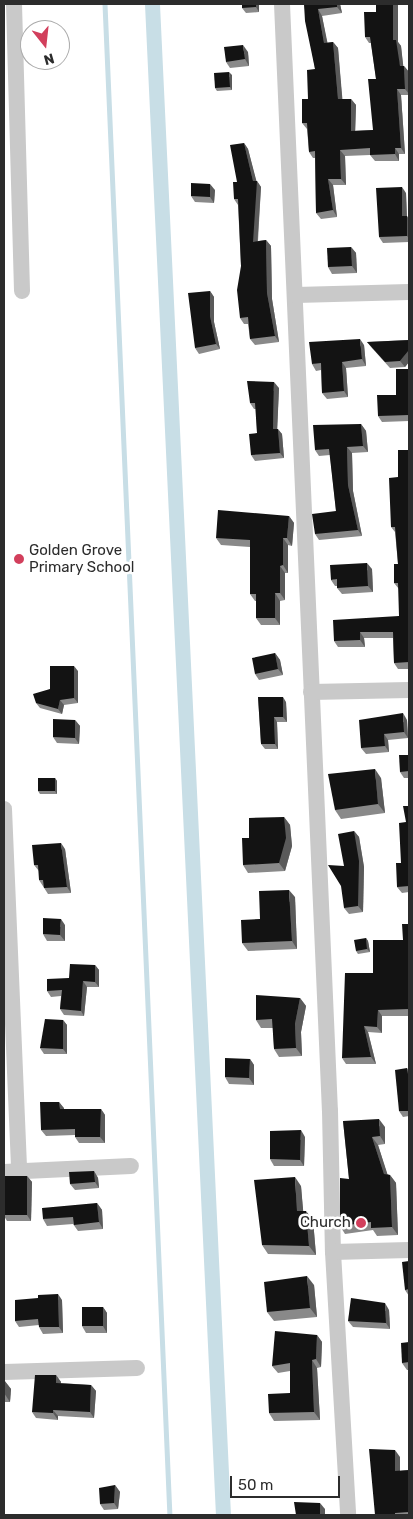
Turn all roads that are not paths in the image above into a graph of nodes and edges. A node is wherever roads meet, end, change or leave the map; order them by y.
1 (14, 4) edge
2 (282, 4) edge
3 (10, 111) edge
4 (22, 291) dead end
5 (409, 292) edge
6 (296, 296) junction
7 (409, 690) edge
8 (311, 692) junction
9 (4, 809) edge
10 (131, 1166) dead end
11 (11, 1172) edge
12 (409, 1250) edge
13 (332, 1252) junction
14 (137, 1368) dead end
15 (4, 1372) edge
16 (348, 1515) edge

1 - 3 street
2 - 6 street
3 - 4 street
5 - 6 street
6 - 8 street
7 - 8 street
8 - 13 street
9 - 11 street
10 - 11 street
12 - 13 street
13 - 16 street
14 - 15 street

